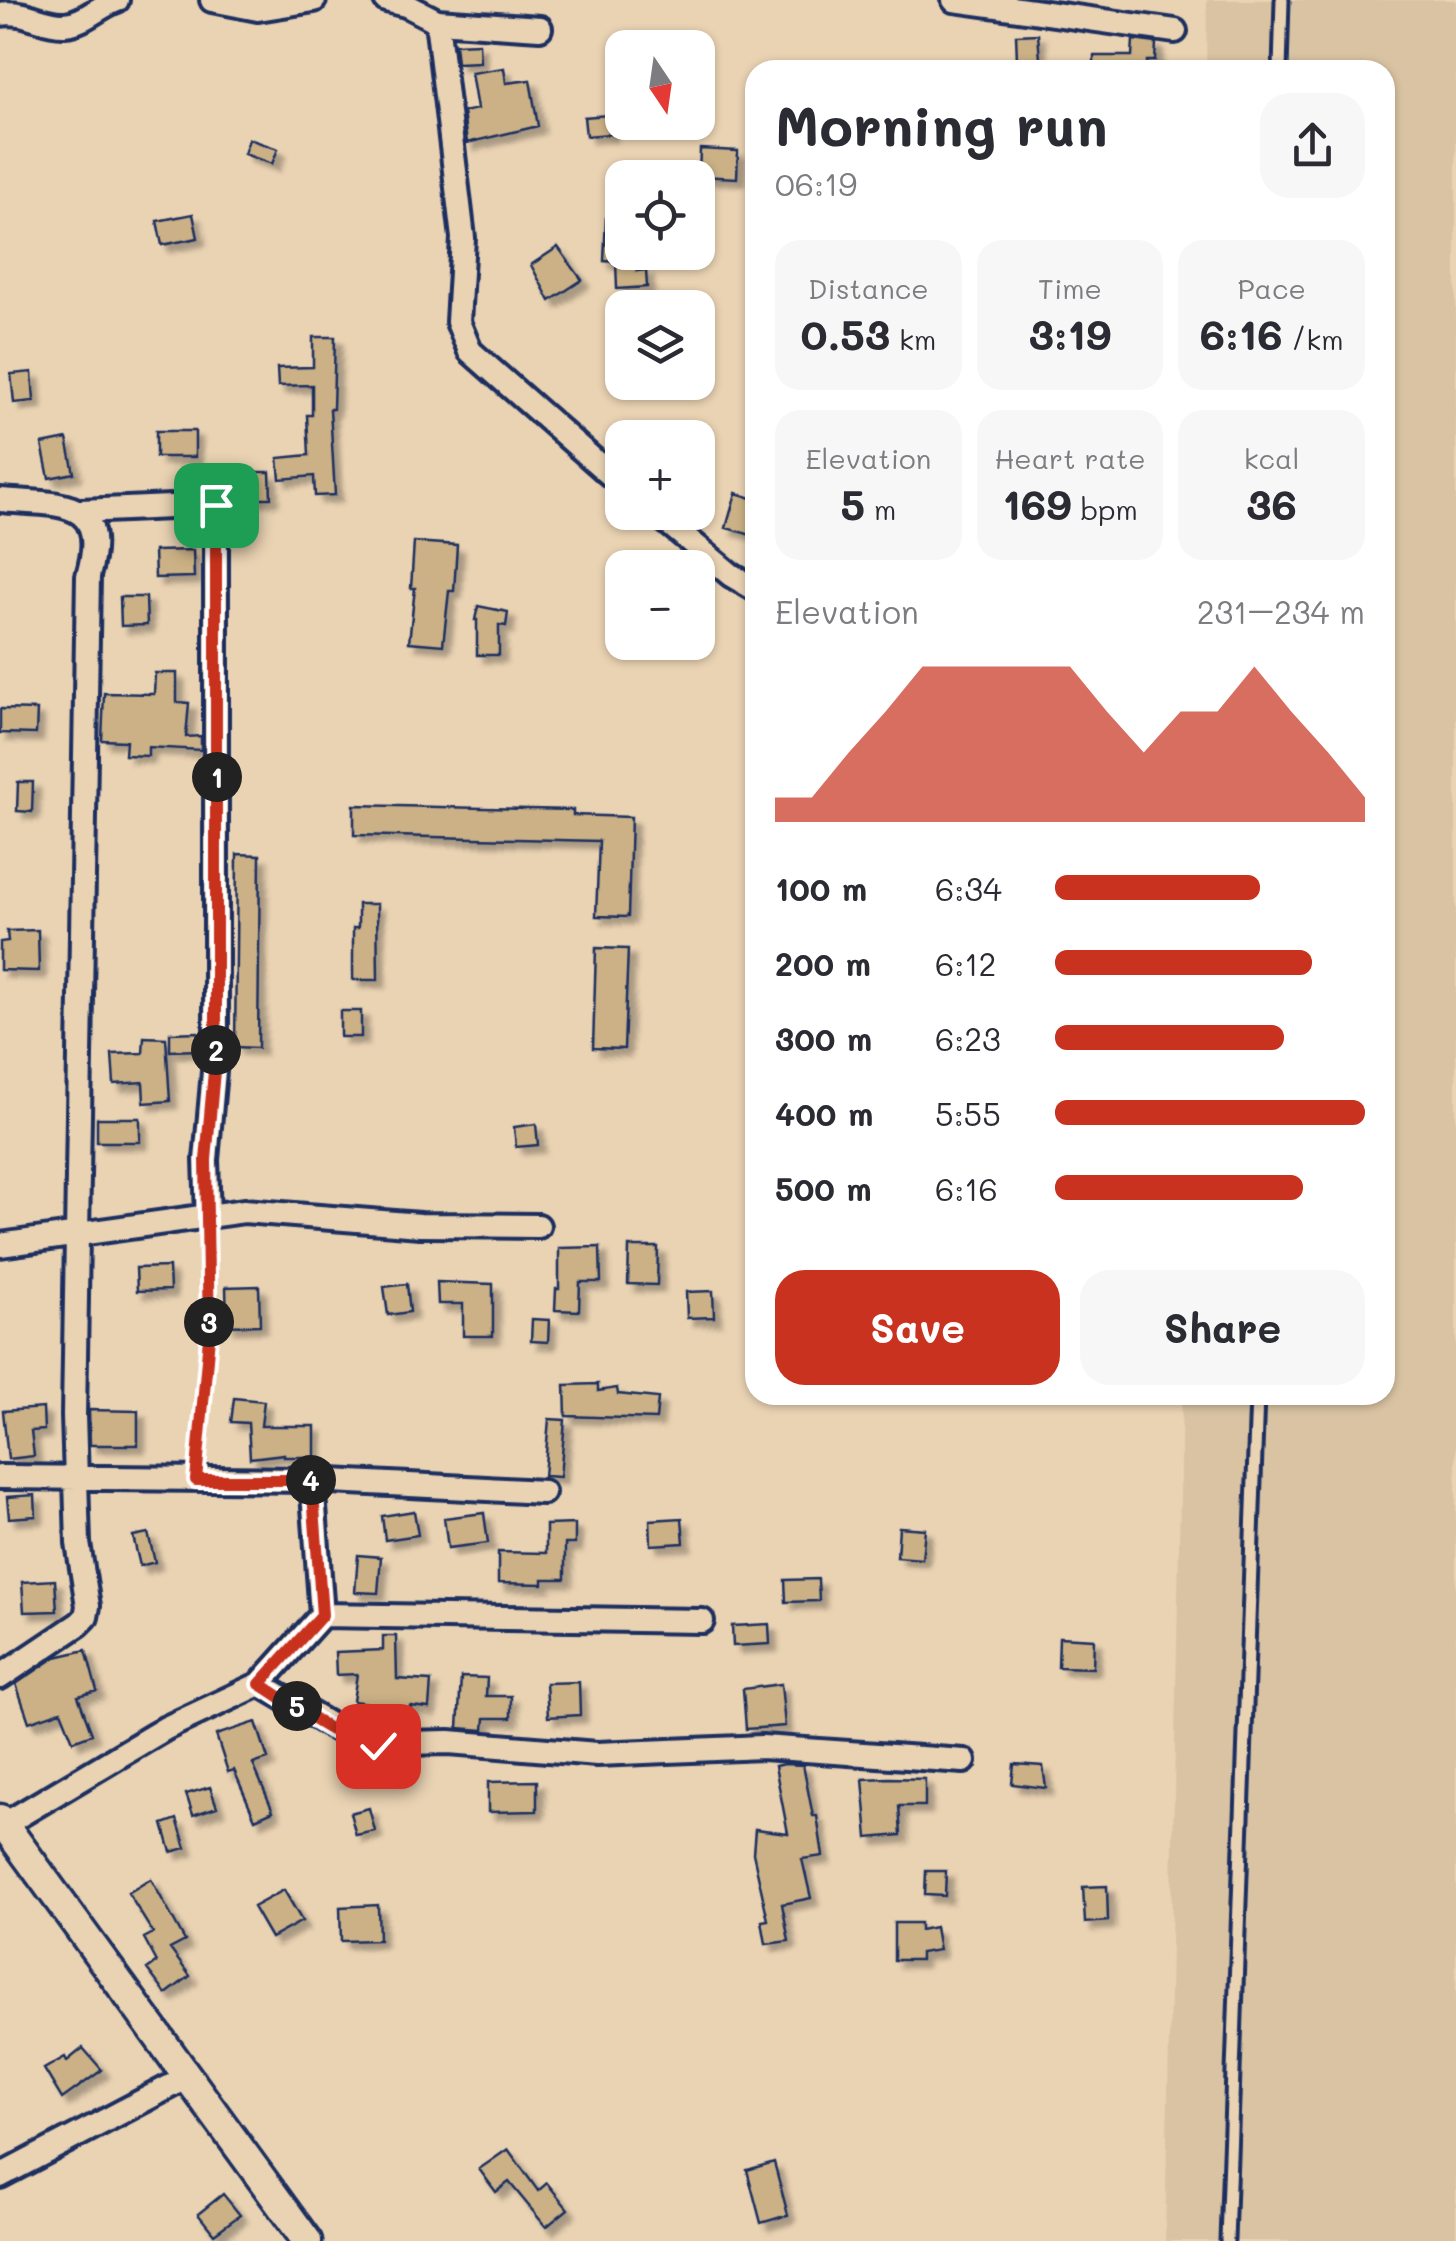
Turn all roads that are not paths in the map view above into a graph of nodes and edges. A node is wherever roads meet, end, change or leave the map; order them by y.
1 (212, 0) edge
2 (314, 0) edge
3 (386, 0) edge
4 (954, 0) edge
5 (1282, 0) edge
6 (109, 1) edge
7 (0, 14) edge
8 (437, 22) junction
9 (540, 28) dead end
10 (1175, 31) dead end
11 (1280, 60) edge
12 (605, 470) edge
13 (0, 500) edge
14 (81, 511) junction
15 (677, 530) edge
16 (745, 583) edge
17 (208, 1216) junction
18 (538, 1226) dead end
19 (77, 1236) junction
20 (0, 1245) edge
21 (1257, 1405) edge
22 (0, 1477) edge
23 (75, 1478) junction
24 (312, 1480) junction
25 (543, 1492) dead end
26 (322, 1615) junction
27 (702, 1621) dead end
28 (0, 1677) edge
29 (260, 1684) junction
30 (964, 1761) dead end
31 (1, 1824) edge
32 (188, 2077) junction
33 (0, 2176) edge
34 (307, 2241) edge
35 (1227, 2241) edge

1 - 2 street
3 - 8 street
4 - 10 street
5 - 11 lane
6 - 7 street
8 - 9 street
8 - 12 street
13 - 14 street
14 - 17 street
14 - 19 street
15 - 16 street
17 - 18 street
17 - 19 street
19 - 20 street
19 - 23 street
21 - 35 lane
22 - 23 street
23 - 24 street
23 - 28 street
24 - 25 street
24 - 26 street
26 - 27 street
26 - 29 street
29 - 30 street
29 - 31 street
31 - 32 street
32 - 33 street
32 - 34 street

